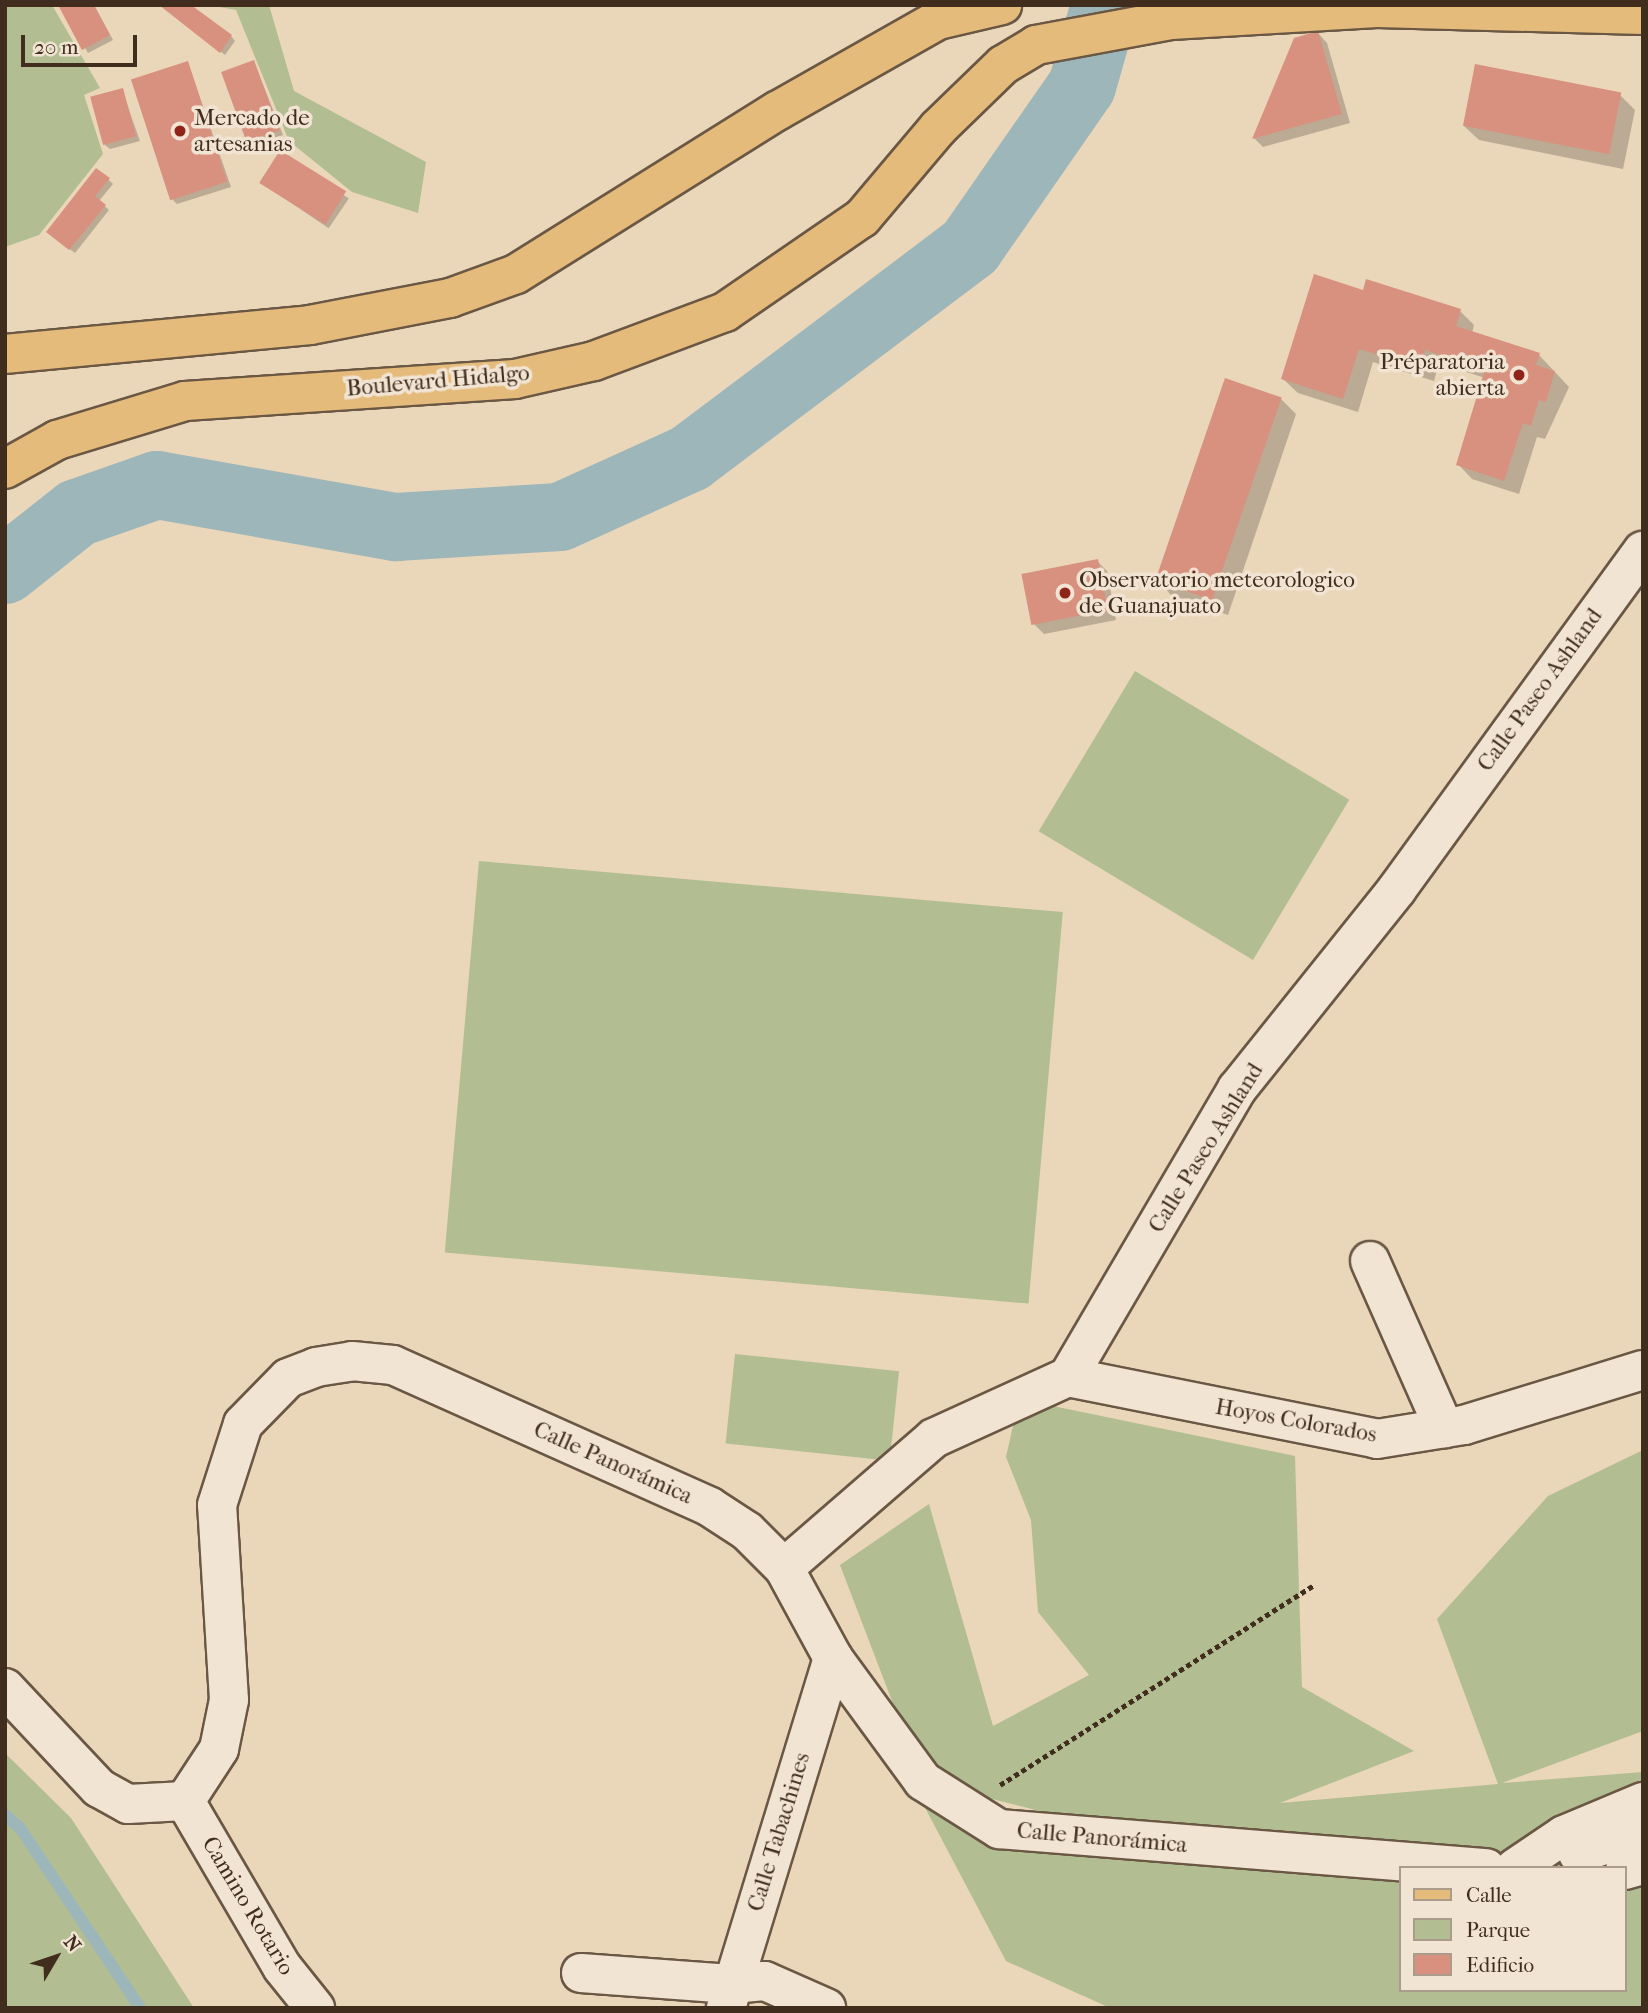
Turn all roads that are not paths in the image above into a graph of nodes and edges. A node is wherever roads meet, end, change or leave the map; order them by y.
1 (1002, 5) edge
2 (948, 13) edge
3 (1643, 15) edge
4 (5, 354) edge
5 (5, 469) edge
6 (1643, 551) edge
7 (1370, 1261) dead end
8 (1643, 1370) edge
9 (1068, 1377) junction
10 (1444, 1429) junction
11 (784, 1568) junction
12 (833, 1658) junction
13 (5, 1688) edge
14 (185, 1801) junction
15 (1643, 1802) edge
16 (1643, 1832) edge
17 (1460, 1866) edge
18 (1518, 1866) edge
19 (1550, 1866) edge
20 (580, 1973) dead end
21 (729, 1996) edge
22 (316, 2008) edge
23 (826, 2008) edge

1 - 2 main road
2 - 4 main road
3 - 5 main road, Boulevard Hidalgo
6 - 9 street, Calle Paseo Ashland
7 - 10 street
8 - 10 street, Hoyos Colorados
9 - 10 street, Hoyos Colorados
9 - 11 street
11 - 12 street, Calle Panorámica
11 - 14 street, Calle Panorámica
12 - 17 street, Calle Panorámica
12 - 21 street, Calle Tabachines
13 - 14 street
14 - 22 street, Camino Rotario
15 - 18 street
16 - 19 street
20 - 21 street
21 - 23 street

